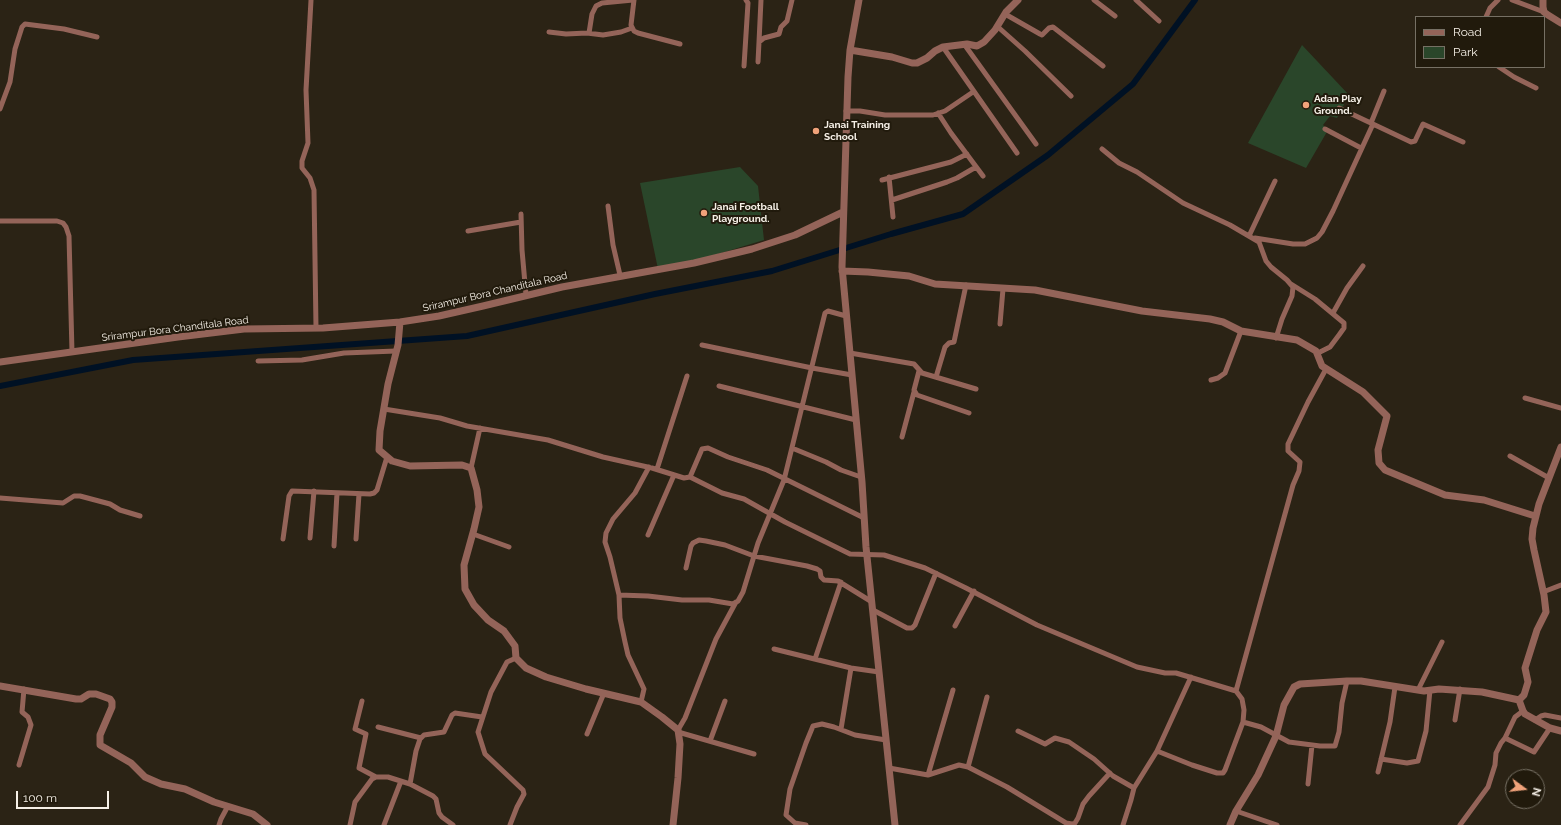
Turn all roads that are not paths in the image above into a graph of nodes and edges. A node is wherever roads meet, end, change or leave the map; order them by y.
1 (311, 0) edge
2 (634, 0) edge
3 (746, 0) edge
4 (761, 0) edge
5 (792, 0) edge
6 (859, 0) edge
7 (1018, 0) edge
8 (1094, 0) edge
9 (1136, 0) edge
10 (1498, 0) edge
11 (1512, 0) edge
12 (1543, 0) edge
13 (1544, 12) junction
14 (1005, 14) junction
15 (1115, 16) dead end
16 (1486, 16) edge
17 (1159, 21) dead end
18 (1561, 23) edge
19 (998, 27) junction
20 (632, 28) junction
21 (549, 32) dead end
22 (589, 33) junction
23 (97, 37) dead end
24 (759, 42) junction
25 (680, 44) dead end
26 (964, 44) junction
27 (943, 47) junction
28 (850, 50) junction
29 (758, 62) dead end
30 (744, 66) dead end
31 (1103, 66) dead end
32 (1500, 68) edge
33 (1536, 88) dead end
34 (1384, 91) dead end
35 (973, 92) junction
36 (1071, 96) dead end
37 (1339, 108) dead end
38 (0, 109) edge
39 (846, 110) junction
40 (938, 113) junction
41 (1372, 124) junction
42 (1325, 129) dead end
43 (1463, 142) dead end
44 (1036, 144) dead end
45 (1361, 148) junction
46 (1102, 149) dead end
47 (1017, 153) dead end
48 (967, 154) junction
49 (976, 167) junction
50 (983, 176) dead end
51 (889, 177) junction
52 (882, 180) dead end
53 (1275, 181) dead end
54 (892, 200) junction
55 (608, 206) dead end
56 (843, 212) junction
57 (521, 214) dead end
58 (893, 217) dead end
59 (0, 221) edge
60 (521, 222) junction
61 (468, 231) dead end
62 (1252, 237) junction
63 (1363, 266) dead end
64 (842, 271) junction
65 (620, 275) junction
66 (1291, 284) junction
67 (966, 285) junction
68 (1003, 288) junction
69 (526, 295) junction
70 (1333, 313) junction
71 (846, 316) junction
72 (400, 322) junction
73 (1000, 324) dead end
74 (316, 328) junction
75 (1241, 331) junction
76 (1276, 338) junction
77 (702, 345) dead end
78 (397, 348) junction
79 (72, 352) junction
80 (850, 353) junction
81 (1318, 353) junction
82 (258, 361) dead end
83 (0, 362) edge
84 (812, 368) junction
85 (1326, 369) junction
86 (919, 371) junction
87 (852, 375) junction
88 (686, 376) dead end
89 (936, 377) junction
90 (1211, 380) dead end
91 (719, 386) dead end
92 (976, 389) dead end
93 (914, 392) junction
94 (1525, 398) dead end
95 (802, 407) junction
96 (1561, 408) edge
97 (384, 409) junction
98 (969, 413) dead end
99 (856, 420) junction
100 (480, 428) junction
101 (902, 437) dead end
102 (1561, 447) edge
103 (792, 448) junction
104 (1510, 456) dead end
105 (387, 457) junction
106 (649, 467) junction
107 (471, 468) junction
108 (657, 469) junction
109 (674, 475) junction
110 (690, 477) junction
111 (861, 477) junction
112 (1548, 478) junction
113 (784, 480) junction
114 (314, 491) junction
115 (337, 493) junction
116 (359, 494) junction
117 (0, 498) edge
118 (769, 513) junction
119 (140, 516) dead end
120 (1535, 516) junction
121 (864, 518) junction
122 (473, 534) junction
123 (648, 534) dead end
124 (310, 538) dead end
125 (283, 539) dead end
126 (356, 539) dead end
127 (334, 546) dead end
128 (509, 547) dead end
129 (867, 554) junction
130 (754, 556) junction
131 (686, 568) dead end
132 (936, 573) junction
133 (841, 582) junction
134 (1561, 585) edge
135 (974, 592) junction
136 (1543, 592) junction
137 (619, 595) junction
138 (736, 602) junction
139 (872, 602) junction
140 (873, 610) junction
141 (955, 626) dead end
142 (1442, 642) dead end
143 (774, 649) dead end
144 (516, 658) junction
145 (815, 659) junction
146 (851, 668) junction
147 (879, 672) junction
148 (1191, 677) junction
149 (1347, 681) junction
150 (0, 686) edge
151 (1395, 687) junction
152 (24, 689) junction
153 (1460, 689) junction
154 (953, 690) dead end
155 (1418, 690) junction
156 (1430, 690) junction
157 (1236, 691) junction
158 (604, 693) junction
159 (987, 697) dead end
160 (1520, 700) junction
161 (362, 701) dead end
162 (725, 701) dead end
163 (641, 702) junction
164 (1523, 712) junction
165 (482, 717) junction
166 (1561, 718) edge
167 (1455, 720) dead end
168 (1535, 720) junction
169 (1243, 722) junction
170 (378, 728) dead end
171 (1550, 728) junction
172 (841, 729) junction
173 (678, 731) junction
174 (1018, 731) dead end
175 (1561, 732) edge
176 (587, 734) dead end
177 (1276, 736) junction
178 (421, 738) junction
179 (1505, 738) junction
180 (886, 740) junction
181 (710, 741) junction
182 (1312, 745) junction
183 (1157, 751) junction
184 (754, 754) dead end
185 (1382, 759) junction
186 (19, 765) dead end
187 (968, 767) junction
188 (889, 768) junction
189 (1378, 772) dead end
190 (1110, 773) junction
191 (928, 775) junction
192 (376, 777) junction
193 (401, 781) junction
194 (410, 784) junction
195 (1308, 784) dead end
196 (1134, 788) junction
197 (228, 806) junction
198 (1236, 811) junction
199 (219, 825) edge
200 (267, 825) edge
201 (350, 825) edge
202 (384, 825) edge
203 (453, 825) edge
204 (510, 825) edge
205 (673, 825) edge
206 (806, 825) edge
207 (895, 825) edge
208 (1123, 825) edge
209 (1230, 825) edge
210 (1277, 825) edge
211 (1460, 825) edge

1 - 74 street
2 - 20 street
2 - 22 street
3 - 30 street
4 - 24 street
5 - 24 street
6 - 28 street
7 - 14 street
8 - 15 street
9 - 17 street
10 - 16 street
11 - 13 street
12 - 13 street
13 - 18 street
14 - 19 street
14 - 31 street
19 - 26 street
19 - 36 street
20 - 22 street
20 - 25 street
21 - 22 street
23 - 38 street
24 - 29 street
26 - 27 street
26 - 44 street
27 - 28 street
27 - 35 street
28 - 39 street
32 - 33 street
34 - 41 street
35 - 40 street
35 - 47 street
37 - 41 street
39 - 40 street
39 - 56 street
40 - 48 street
41 - 43 street
41 - 45 street
42 - 45 street
45 - 62 street
46 - 62 street
48 - 49 street
48 - 51 street
49 - 50 street
49 - 54 street
51 - 52 street
51 - 54 street
53 - 62 street
54 - 58 street
55 - 65 street
56 - 64 street
56 - 65 street, Srirampur Bora Chanditala Road
57 - 60 street
59 - 79 street
60 - 61 street
60 - 69 street
62 - 66 street
63 - 70 street
64 - 67 street
64 - 71 street
65 - 69 street, Srirampur Bora Chanditala Road
66 - 70 street
66 - 76 street
67 - 68 street
67 - 89 street
68 - 73 street
68 - 75 street
69 - 72 street, Srirampur Bora Chanditala Road
70 - 81 street
71 - 80 street
71 - 84 street
72 - 74 street, Srirampur Bora Chanditala Road
72 - 78 street
74 - 79 street, Srirampur Bora Chanditala Road
75 - 76 street
75 - 90 street
76 - 81 street
77 - 84 street
78 - 82 street
78 - 97 street
79 - 83 street, Srirampur Bora Chanditala Road
80 - 86 street
80 - 87 street
81 - 85 street
84 - 87 street
84 - 95 street
85 - 120 street
85 - 157 street
86 - 89 street
86 - 93 street
87 - 99 street
88 - 108 street
89 - 92 street
91 - 95 street
93 - 98 street
93 - 101 street
94 - 96 street
95 - 99 street
95 - 103 street
97 - 100 street
97 - 105 street
99 - 111 street
100 - 106 street
100 - 107 street
102 - 112 street
103 - 111 street
103 - 113 street
104 - 112 street
105 - 107 street
105 - 116 street
106 - 108 street
106 - 137 street
107 - 122 street
108 - 109 street
109 - 110 street
109 - 123 street
110 - 113 street
110 - 118 street
111 - 121 street
112 - 120 street
113 - 118 street
113 - 121 street
114 - 115 street
114 - 124 street
114 - 125 street
115 - 116 street
115 - 127 street
116 - 126 street
117 - 119 street
118 - 129 street
118 - 130 street
120 - 136 street
121 - 129 street
122 - 128 street
122 - 144 street
129 - 132 street
129 - 139 street
130 - 131 street
130 - 133 street
130 - 138 street
132 - 135 street
132 - 140 street
133 - 139 street
133 - 145 street
134 - 136 street
135 - 141 street
135 - 148 street
136 - 160 street
137 - 138 street
137 - 163 street
138 - 173 street
139 - 140 street
140 - 147 street
142 - 155 street
143 - 145 street
144 - 158 street
144 - 165 street
145 - 146 street
146 - 147 street
146 - 172 street
147 - 180 street
148 - 157 street
148 - 183 street
149 - 151 street
149 - 177 street
149 - 182 street
150 - 152 street
151 - 155 street
151 - 185 street
152 - 186 street
152 - 197 street
153 - 156 street
153 - 160 street
153 - 167 street
154 - 191 street
155 - 156 street
156 - 185 street
157 - 169 street
158 - 163 street
158 - 176 street
159 - 187 street
160 - 164 street
161 - 192 street
162 - 181 street
163 - 173 street
164 - 168 street
164 - 179 street
165 - 178 street
165 - 204 street
166 - 168 street
168 - 171 street
169 - 177 street
169 - 183 street
170 - 178 street
171 - 175 street
171 - 179 street
172 - 180 street
172 - 206 street
173 - 181 street
173 - 205 street
174 - 190 street
177 - 182 street
177 - 198 street
178 - 194 street
179 - 211 street
180 - 188 street
181 - 184 street
182 - 195 street
183 - 196 street
185 - 189 street
187 - 190 street
187 - 191 street
188 - 191 street
188 - 207 street
190 - 196 street
192 - 193 street
192 - 201 street
193 - 194 street
193 - 202 street
194 - 203 street
196 - 208 street
197 - 199 street
197 - 200 street
198 - 209 street
198 - 210 street

